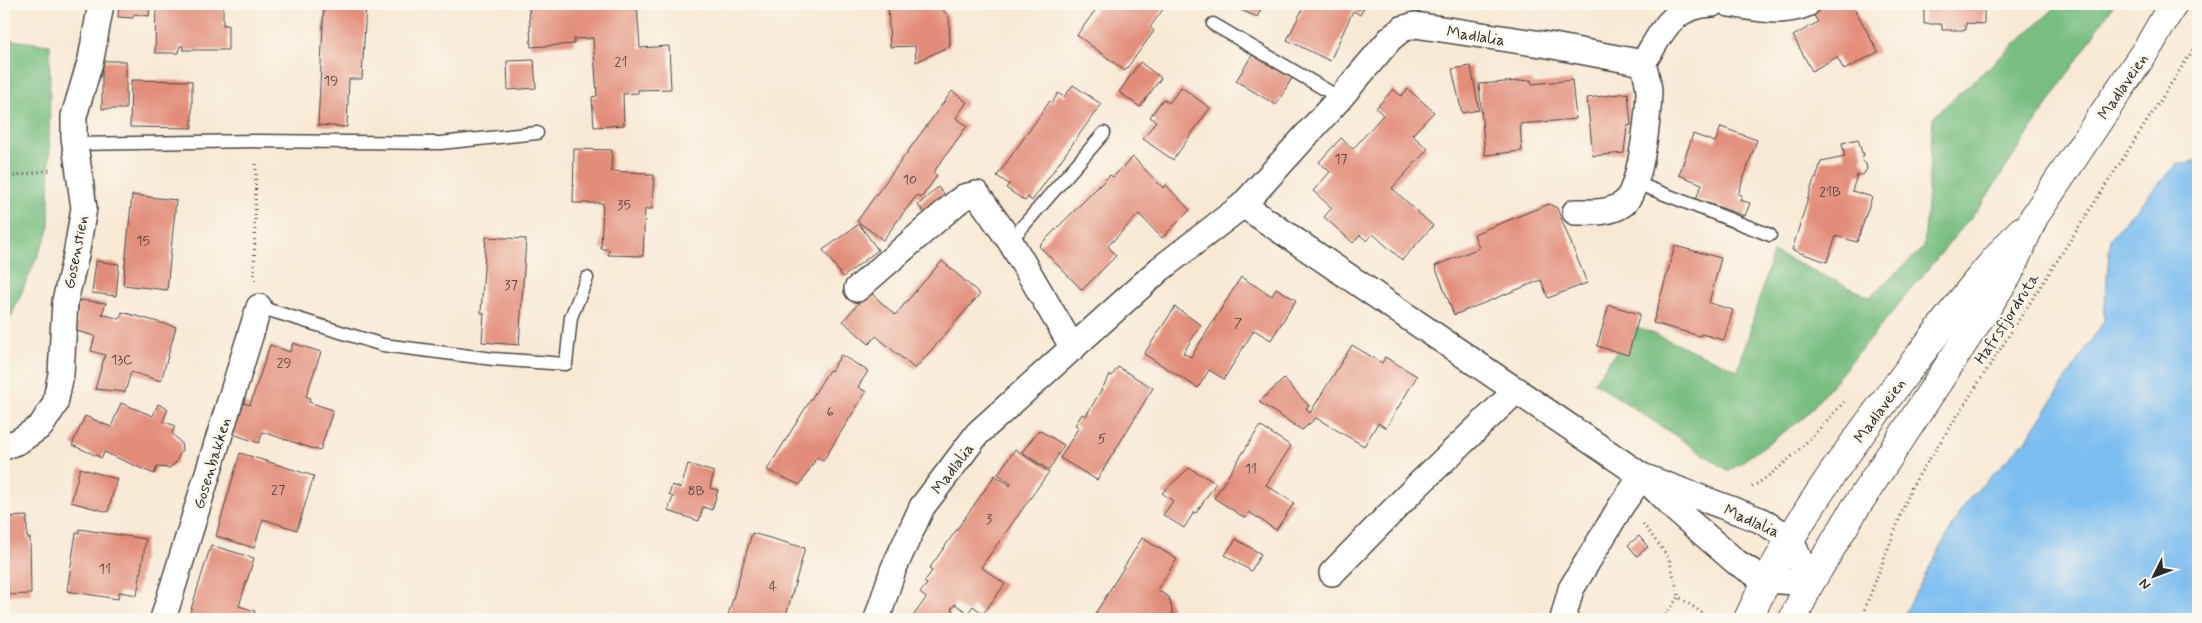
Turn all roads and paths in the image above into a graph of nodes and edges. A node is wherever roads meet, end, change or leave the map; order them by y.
1 (101, 4) edge
2 (1712, 4) edge
3 (1730, 4) edge
4 (1807, 4) edge
5 (2173, 4) edge
6 (1213, 24) dead end
7 (2198, 42) edge
8 (1643, 63) junction
9 (1340, 98) junction
10 (537, 133) dead end
11 (1104, 133) dead end
12 (256, 141) junction
13 (77, 154) junction
14 (4, 178) edge
15 (1636, 184) junction
16 (1243, 205) junction
17 (1575, 212) dead end
18 (2034, 217) junction
19 (1770, 235) dead end
20 (1010, 241) junction
21 (587, 278) dead end
22 (857, 288) dead end
23 (259, 307) junction
24 (1073, 348) junction
25 (1517, 390) junction
26 (1845, 401) dead end
27 (4, 447) edge
28 (1642, 476) junction
29 (1748, 489) dead end
30 (1640, 520) dead end
31 (1790, 538) junction
32 (1332, 573) dead end
33 (1765, 580) junction
34 (1810, 583) junction
35 (1679, 597) junction
36 (163, 619) edge
37 (877, 619) edge
38 (1563, 619) edge
39 (1663, 619) edge
40 (1711, 619) edge
41 (1748, 619) edge
42 (1793, 619) edge
43 (1861, 619) edge

1 - 13 street, Gosenstien
2 - 8 street
3 - 4 street
5 - 18 main road, Madlaveien
6 - 9 lane
7 - 43 path, Hafrsfjordruta
8 - 9 street, Madlalia
8 - 15 street
9 - 16 street, Madlalia
10 - 12 lane
11 - 20 lane
12 - 13 lane
12 - 23 path
13 - 14 path
13 - 27 street, Gosenstien
15 - 17 street
15 - 19 lane
16 - 24 street, Madlalia
16 - 25 street, Madlalia
18 - 31 main road, Madlaveien
18 - 34 main road, Madlaveien
20 - 22 street
20 - 24 street
21 - 23 lane
23 - 36 street, Gosenbakken
24 - 37 street, Madlalia
25 - 28 street, Madlalia
25 - 32 street
26 - 29 path
28 - 31 street, Madlalia
28 - 33 street, Madlalia
28 - 38 street
30 - 35 path
31 - 33 main road, Madlaveien
31 - 34 street, Madlalia
33 - 34 street, Madlalia
33 - 41 main road, Madlaveien
34 - 42 main road, Madlaveien
35 - 39 path
35 - 40 path

